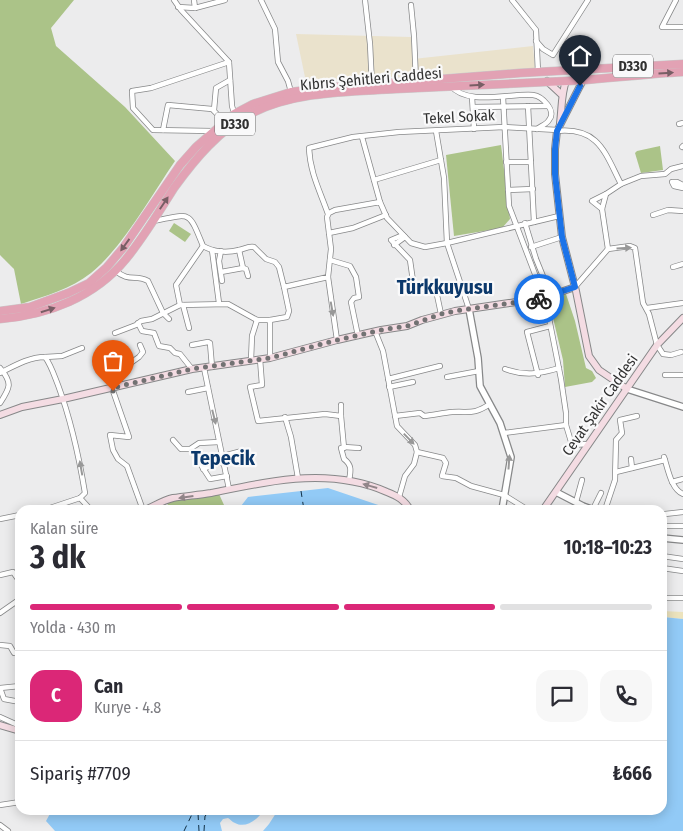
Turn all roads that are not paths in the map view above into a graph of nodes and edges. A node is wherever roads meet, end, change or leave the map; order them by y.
1 (174, 0) edge
2 (194, 0) edge
3 (225, 0) edge
4 (260, 0) edge
5 (365, 0) edge
6 (512, 0) edge
7 (588, 0) edge
8 (676, 0) edge
9 (410, 5) dead end
10 (178, 7) junction
11 (195, 8) junction
12 (683, 27) edge
13 (536, 41) junction
14 (229, 62) junction
15 (683, 64) edge
16 (582, 69) junction
17 (566, 70) junction
18 (538, 72) junction
19 (683, 72) edge
20 (230, 80) junction
21 (583, 80) junction
22 (416, 81) junction
23 (547, 81) junction
24 (566, 81) junction
25 (372, 85) junction
26 (451, 86) junction
27 (291, 92) junction
28 (561, 94) junction
29 (472, 97) junction
30 (503, 97) junction
31 (528, 106) junction
32 (548, 106) junction
33 (472, 107) junction
34 (503, 108) junction
35 (214, 110) junction
36 (234, 114) junction
37 (225, 122) junction
38 (237, 123) junction
39 (504, 127) junction
40 (474, 129) junction
41 (530, 129) junction
42 (537, 129) junction
43 (558, 129) junction
44 (163, 130) junction
45 (436, 131) junction
46 (214, 132) junction
47 (362, 137) junction
48 (441, 160) junction
49 (506, 162) junction
50 (532, 162) junction
51 (683, 166) edge
52 (374, 180) junction
53 (621, 184) junction
54 (532, 189) junction
55 (508, 190) junction
56 (606, 194) junction
57 (380, 202) junction
58 (602, 209) junction
59 (683, 211) edge
60 (328, 214) junction
61 (386, 215) junction
62 (653, 215) dead end
63 (559, 216) junction
64 (152, 222) junction
65 (534, 222) junction
66 (525, 224) junction
67 (517, 226) junction
68 (329, 233) junction
69 (404, 236) junction
70 (562, 237) junction
71 (447, 243) junction
72 (203, 246) junction
73 (531, 246) junction
74 (608, 249) junction
75 (212, 250) junction
76 (239, 250) junction
77 (221, 251) junction
78 (330, 260) junction
79 (683, 264) edge
80 (673, 267) dead end
81 (243, 268) junction
82 (115, 270) junction
83 (221, 272) junction
84 (248, 276) dead end
85 (328, 277) junction
86 (222, 281) dead end
87 (284, 287) junction
88 (575, 287) junction
89 (551, 296) junction
90 (543, 298) junction
91 (682, 303) edge
92 (219, 304) junction
93 (182, 305) junction
94 (647, 308) junction
95 (469, 310) junction
96 (0, 311) edge
97 (163, 313) junction
98 (441, 314) junction
99 (683, 318) edge
100 (0, 319) edge
101 (169, 319) dead end
102 (257, 320) junction
103 (270, 320) junction
104 (138, 323) junction
105 (550, 326) junction
106 (189, 328) dead end
107 (375, 332) junction
108 (115, 333) dead end
109 (358, 336) junction
110 (337, 340) junction
111 (140, 345) dead end
112 (192, 345) dead end
113 (657, 345) junction
114 (82, 348) dead end
115 (681, 352) dead end
116 (45, 357) junction
117 (270, 358) junction
118 (260, 359) junction
119 (252, 360) junction
120 (440, 366) dead end
121 (125, 367) dead end
122 (212, 367) junction
123 (204, 368) junction
124 (560, 368) junction
125 (192, 369) junction
126 (505, 369) dead end
127 (1, 371) edge
128 (479, 372) junction
129 (538, 375) junction
130 (665, 375) dead end
131 (683, 375) edge
132 (447, 377) dead end
133 (388, 379) junction
134 (413, 382) dead end
135 (389, 387) junction
136 (112, 388) junction
137 (208, 388) junction
138 (627, 389) junction
139 (188, 392) dead end
140 (63, 399) junction
141 (0, 403) edge
142 (490, 404) junction
143 (341, 405) dead end
144 (683, 407) edge
145 (0, 415) edge
146 (341, 416) junction
147 (395, 416) junction
148 (637, 416) dead end
149 (285, 417) junction
150 (566, 425) junction
151 (504, 433) junction
152 (173, 440) dead end
153 (220, 442) junction
154 (588, 444) junction
155 (344, 447) junction
156 (359, 448) dead end
157 (242, 451) dead end
158 (417, 452) junction
159 (223, 459) junction
160 (631, 459) dead end
161 (632, 468) junction
162 (616, 472) junction
163 (227, 476) junction
164 (298, 478) junction
165 (683, 479) edge
166 (349, 480) junction
167 (582, 480) dead end
168 (672, 482) junction
169 (228, 488) junction
170 (556, 492) junction
171 (600, 493) dead end
172 (504, 494) junction
173 (683, 494) edge
174 (80, 498) junction
175 (400, 498) junction
176 (576, 502) junction
177 (59, 505) edge
178 (86, 505) edge
179 (142, 505) edge
180 (156, 505) edge
181 (407, 505) edge
182 (503, 505) edge
183 (520, 505) edge
184 (547, 505) edge
185 (579, 505) edge
186 (596, 505) edge
187 (607, 505) edge
188 (683, 512) edge
189 (667, 514) edge
190 (15, 517) edge
191 (0, 519) edge
192 (667, 526) edge
193 (683, 526) edge
194 (667, 538) edge
195 (683, 540) edge
196 (667, 557) edge
197 (683, 559) edge
198 (667, 569) edge
199 (683, 571) edge
200 (15, 574) edge
201 (0, 575) edge
202 (667, 598) edge
203 (683, 598) edge
204 (15, 602) edge
205 (0, 613) edge
206 (0, 645) edge
207 (15, 653) edge
208 (15, 686) edge
209 (15, 701) edge
210 (0, 717) edge
211 (15, 724) edge
212 (0, 725) edge
213 (15, 730) edge
214 (15, 803) edge
215 (0, 805) edge
216 (0, 825) edge
217 (8, 831) edge

1 - 10 street
2 - 11 street
3 - 11 street
4 - 27 street
5 - 25 street
6 - 13 street
7 - 13 street
8 - 12 street
9 - 22 street
10 - 11 street
10 - 14 street
13 - 18 street
14 - 20 street
14 - 44 street
15 - 16 highway, Kıbrıs Şehitleri Caddesi / D330
16 - 17 highway, Kıbrıs Şehitleri Caddesi / D330
16 - 21 highway
17 - 18 highway, Kıbrıs Şehitleri Caddesi / D330
17 - 24 highway
18 - 22 highway, Kıbrıs Şehitleri Caddesi / D330
21 -> 19 highway, Kıbrıs Şehitleri Caddesi / D330
20 - 35 street
20 - 36 street
21 - 24 highway, Kıbrıs Şehitleri Caddesi / D330
21 - 43 main road
22 - 25 highway, Kıbrıs Şehitleri Caddesi / D330
23 - 24 highway, Kıbrıs Şehitleri Caddesi / D330
26 -> 23 highway, Kıbrıs Şehitleri Caddesi / D330
23 - 28 main road
24 - 28 main road
25 - 27 highway, Kıbrıs Şehitleri Caddesi / D330
26 - 29 street
26 - 38 highway, Kıbrıs Şehitleri Caddesi / D330
27 - 36 highway, Kıbrıs Şehitleri Caddesi / D330
28 - 43 main road
29 - 30 street
29 - 33 street
30 - 32 street
30 - 34 street
31 - 32 street
31 - 34 street
31 - 41 street
32 - 42 street
33 - 34 street
33 - 40 street
34 - 39 street
35 - 37 street
35 - 44 street
36 - 37 highway, Kıbrıs Şehitleri Caddesi / D330
36 - 38 street
37 - 46 highway, Kıbrıs Şehitleri Caddesi / D330
64 -> 38 highway, Kıbrıs Şehitleri Caddesi / D330
39 - 40 street, Tekel Sokak
39 - 41 street, Tekel Sokak
39 - 49 street
40 - 45 street, Tekel Sokak
41 - 42 street, Tekel Sokak
41 - 50 street
42 - 43 street, Tekel Sokak
43 - 53 street, Tekel Sokak
43 - 63 main road
44 - 46 street
45 - 47 street, Tekel Sokak
45 - 48 street
46 -> 96 highway, Kıbrıs Şehitleri Caddesi / D330
47 - 52 street
47 - 60 street, Tekel Sokak
48 - 52 street
48 - 71 street
49 - 50 street
49 - 55 street
50 - 54 street
51 - 53 street
52 - 57 street
53 - 56 street
54 - 55 street
54 - 65 street
55 - 67 street
56 - 58 street
56 - 58 street
57 - 60 street
57 - 61 street
58 - 74 street
59 - 62 street
60 - 68 street
61 - 68 street
61 - 69 street
63 - 65 street
63 - 70 main road
64 - 72 street
64 - 82 highway, Kıbrıs Şehitleri Caddesi / D330
65 - 66 street
66 - 67 street
66 - 73 street
67 - 71 street
67 - 90 street
68 - 78 street
69 - 71 street
69 - 98 street
70 - 73 street
70 - 88 main road
71 - 95 street
72 - 75 street
72 - 93 street
73 - 89 street
74 - 88 street
74 -> 94 street
75 - 77 street
75 - 92 street
76 - 77 street
76 - 81 street
76 - 87 street
77 - 83 street
78 - 85 street
78 - 109 street
79 - 80 street
81 - 83 street
81 - 84 street
82 - 97 street
100 -> 82 highway, Kıbrıs Şehitleri Caddesi / D330
83 - 86 street
85 - 87 street
85 -> 110 street
87 - 103 street
88 - 89 main road
88 - 138 main road
89 - 90 main road
90 - 95 main road
90 - 105 street
91 - 94 street
92 - 93 street
92 - 102 street
93 - 97 street
93 - 106 street
94 - 113 street
95 - 98 main road
95 - 128 street
97 - 101 street
97 - 104 street
98 - 107 main road
99 - 113 main road, Cevat Şakir Caddesi
102 - 103 street
102 - 119 street
103 - 117 street
104 - 108 street
104 - 125 street
105 - 124 street
105 - 129 street
107 - 109 main road
107 - 133 street
109 - 110 main road
110 - 117 main road
111 - 121 street
112 - 122 street
113 - 115 street
113 - 138 main road, Cevat Şakir Caddesi
114 - 116 street
116 - 127 street
116 - 140 street
117 - 118 main road
118 - 119 main road
118 - 149 street
119 - 122 main road
120 - 133 street
122 - 123 main road
123 - 125 main road
123 - 137 street
124 - 129 street
124 - 150 street
125 - 136 main road
126 - 129 street
127 - 141 street
128 - 132 street
128 - 142 street
130 - 131 street
133 - 135 street
134 - 135 street
135 - 147 street
136 - 140 main road
136 - 179 street
137 - 139 street
137 -> 153 street
138 - 144 street
138 - 154 main road, Cevat Şakir Caddesi
140 - 145 main road
174 -> 140 street
142 - 147 street
142 - 151 street
143 - 146 street
146 - 149 street
146 - 155 street
147 -> 158 street
148 - 162 street
149 - 164 street
150 - 151 street
150 - 154 street
172 -> 151 street
152 - 153 street
153 - 159 street
154 - 170 main road, Cevat Şakir Caddesi
155 - 156 street
155 - 166 street
157 - 159 street
158 - 172 street
158 - 175 street
159 - 163 street
159 - 163 street
160 - 161 street
161 - 162 street
161 - 168 street
162 - 187 street
163 - 169 street
164 - 166 main road
164 - 169 main road
165 - 168 street
175 -> 166 main road
167 - 176 street
168 - 173 street
169 -> 180 main road
170 - 176 street
170 - 184 main road, Cevat Şakir Caddesi
171 - 186 street
172 - 182 street
172 - 183 street
174 - 177 street
174 - 178 street
175 - 181 main road
176 - 185 street
188 - 189 street
190 - 191 street
192 - 193 street
194 - 195 street
196 - 197 street
198 - 199 street
200 - 201 street
202 - 203 street
204 - 205 street
206 - 207 street
208 - 209 street
210 - 211 street
212 - 213 main road
214 - 215 street
216 - 217 street

